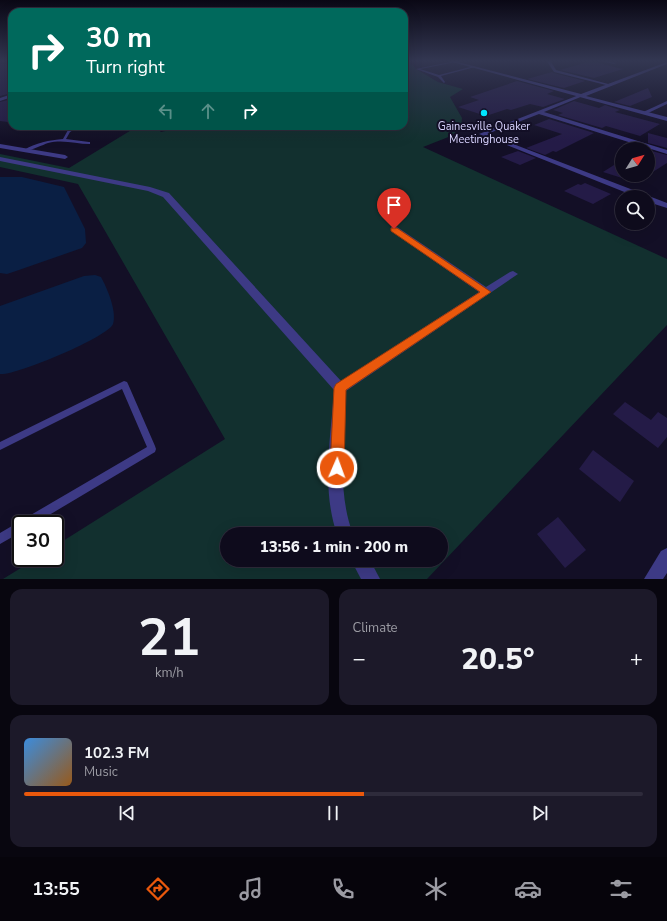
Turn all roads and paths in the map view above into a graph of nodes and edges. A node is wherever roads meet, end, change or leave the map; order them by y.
1 (548, 87) edge
2 (605, 87) edge
3 (581, 96) junction
4 (667, 102) edge
5 (539, 112) junction
6 (644, 113) junction
7 (667, 119) edge
8 (72, 130) edge
9 (64, 140) junction
10 (89, 143) dead end
11 (0, 146) edge
12 (26, 150) junction
13 (667, 152) edge
14 (65, 157) dead end
15 (0, 159) edge
16 (626, 190) edge
17 (655, 202) edge
18 (667, 206) edge
19 (394, 229) dead end
20 (513, 274) dead end
21 (486, 292) junction
22 (340, 388) junction
23 (0, 446) edge
24 (40, 515) edge
25 (341, 527) edge
26 (12, 531) edge
27 (0, 538) edge
28 (667, 557) edge
29 (364, 567) edge
30 (371, 579) edge
31 (653, 579) edge

1 - 3 street
2 - 3 street
3 - 5 street
3 - 6 street
4 - 6 street
5 - 13 street
5 - 16 street
6 - 7 street
8 - 9 lane
9 - 10 lane
9 - 12 lane
11 - 12 street
12 - 14 street
15 - 22 street
17 - 18 street
19 - 21 street
20 - 21 street
21 - 22 street
22 - 25 street
23 - 24 lane
26 - 27 lane
28 - 31 street
29 - 30 street

